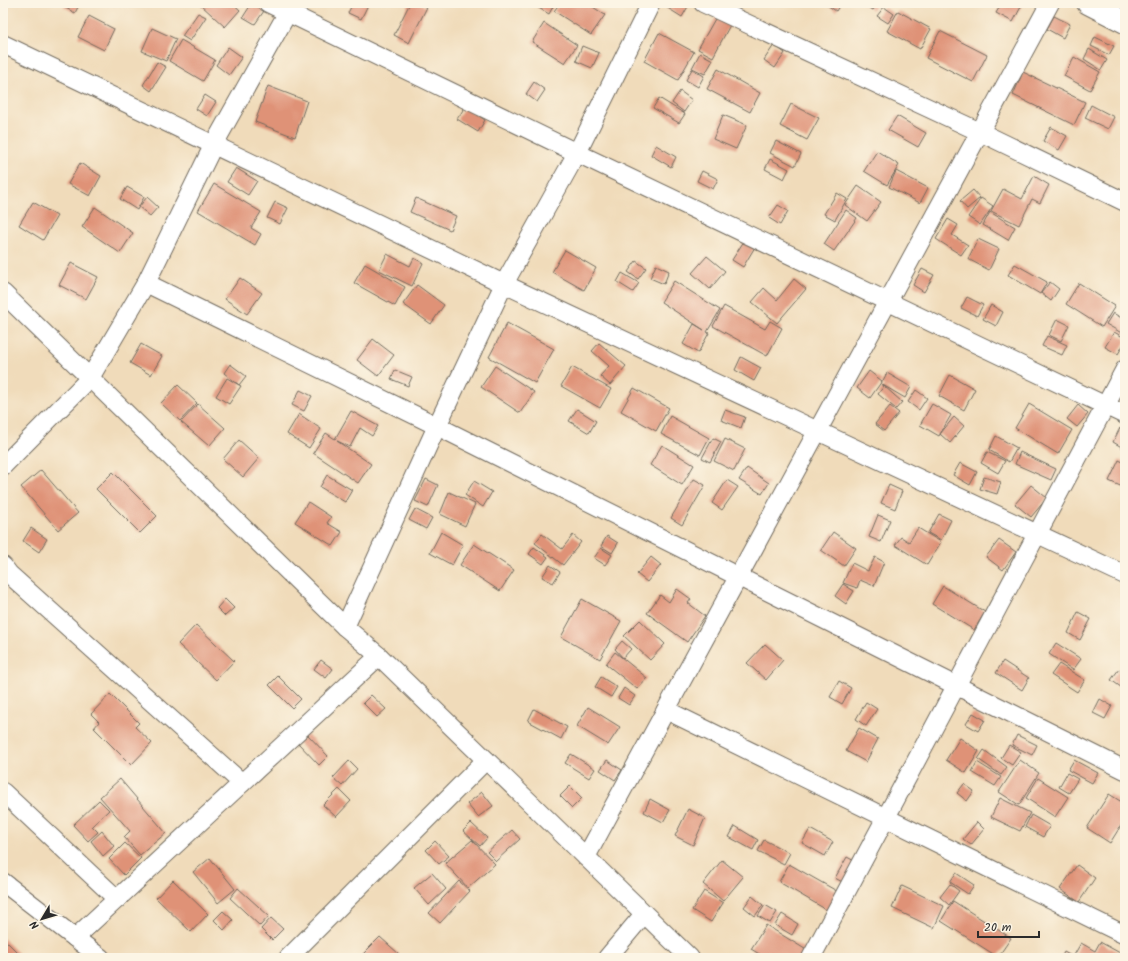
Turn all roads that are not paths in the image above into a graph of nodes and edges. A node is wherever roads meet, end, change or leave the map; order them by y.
1 (268, 3) edge
2 (651, 3) edge
3 (703, 3) edge
4 (1050, 3) edge
5 (1088, 3) edge
6 (290, 8) edge
7 (1125, 22) edge
8 (3, 44) edge
9 (980, 132) junction
10 (213, 146) junction
11 (577, 153) junction
12 (1125, 202) edge
13 (146, 283) junction
14 (504, 284) junction
15 (3, 293) edge
16 (888, 301) junction
17 (1125, 369) edge
18 (90, 378) junction
19 (1105, 406) junction
20 (1125, 415) edge
21 (437, 426) junction
22 (818, 430) junction
23 (3, 466) edge
24 (1037, 533) junction
25 (3, 566) edge
26 (1125, 575) edge
27 (738, 577) junction
28 (345, 627) junction
29 (379, 656) junction
30 (956, 686) junction
31 (666, 710) junction
32 (486, 760) junction
33 (1125, 770) edge
34 (242, 783) junction
35 (3, 792) edge
36 (886, 818) junction
37 (586, 857) junction
38 (3, 882) edge
39 (117, 899) junction
40 (644, 914) junction
41 (1125, 935) edge
42 (75, 938) junction
43 (101, 958) edge
44 (288, 958) edge
45 (607, 958) edge
46 (690, 958) edge
47 (811, 958) edge

1 - 6 street
2 - 11 street
3 - 9 street
4 - 9 street
5 - 7 street
6 - 10 street
6 - 11 street
8 - 10 street
9 - 12 street
9 - 16 street
10 - 13 street
10 - 14 street
11 - 14 street
11 - 16 street
13 - 18 street
13 - 21 street
14 - 21 street
14 - 22 street
15 - 18 street
16 - 19 street
16 - 22 street
17 - 19 street
18 - 23 street
18 - 28 street
19 - 20 street
19 - 24 street
21 - 27 street
21 - 28 street
22 - 24 street
22 - 27 street
24 - 26 street
24 - 30 street
25 - 34 street
27 - 30 street
27 - 31 street
28 - 29 street
29 - 32 street
29 - 34 street
30 - 33 street
30 - 36 street
31 - 36 street
31 - 37 street
32 - 37 street
32 - 44 street
34 - 39 street
35 - 39 street
36 - 41 street
36 - 47 street
37 - 40 street
38 - 42 street
39 - 42 street
40 - 45 street
40 - 46 street
42 - 43 street

